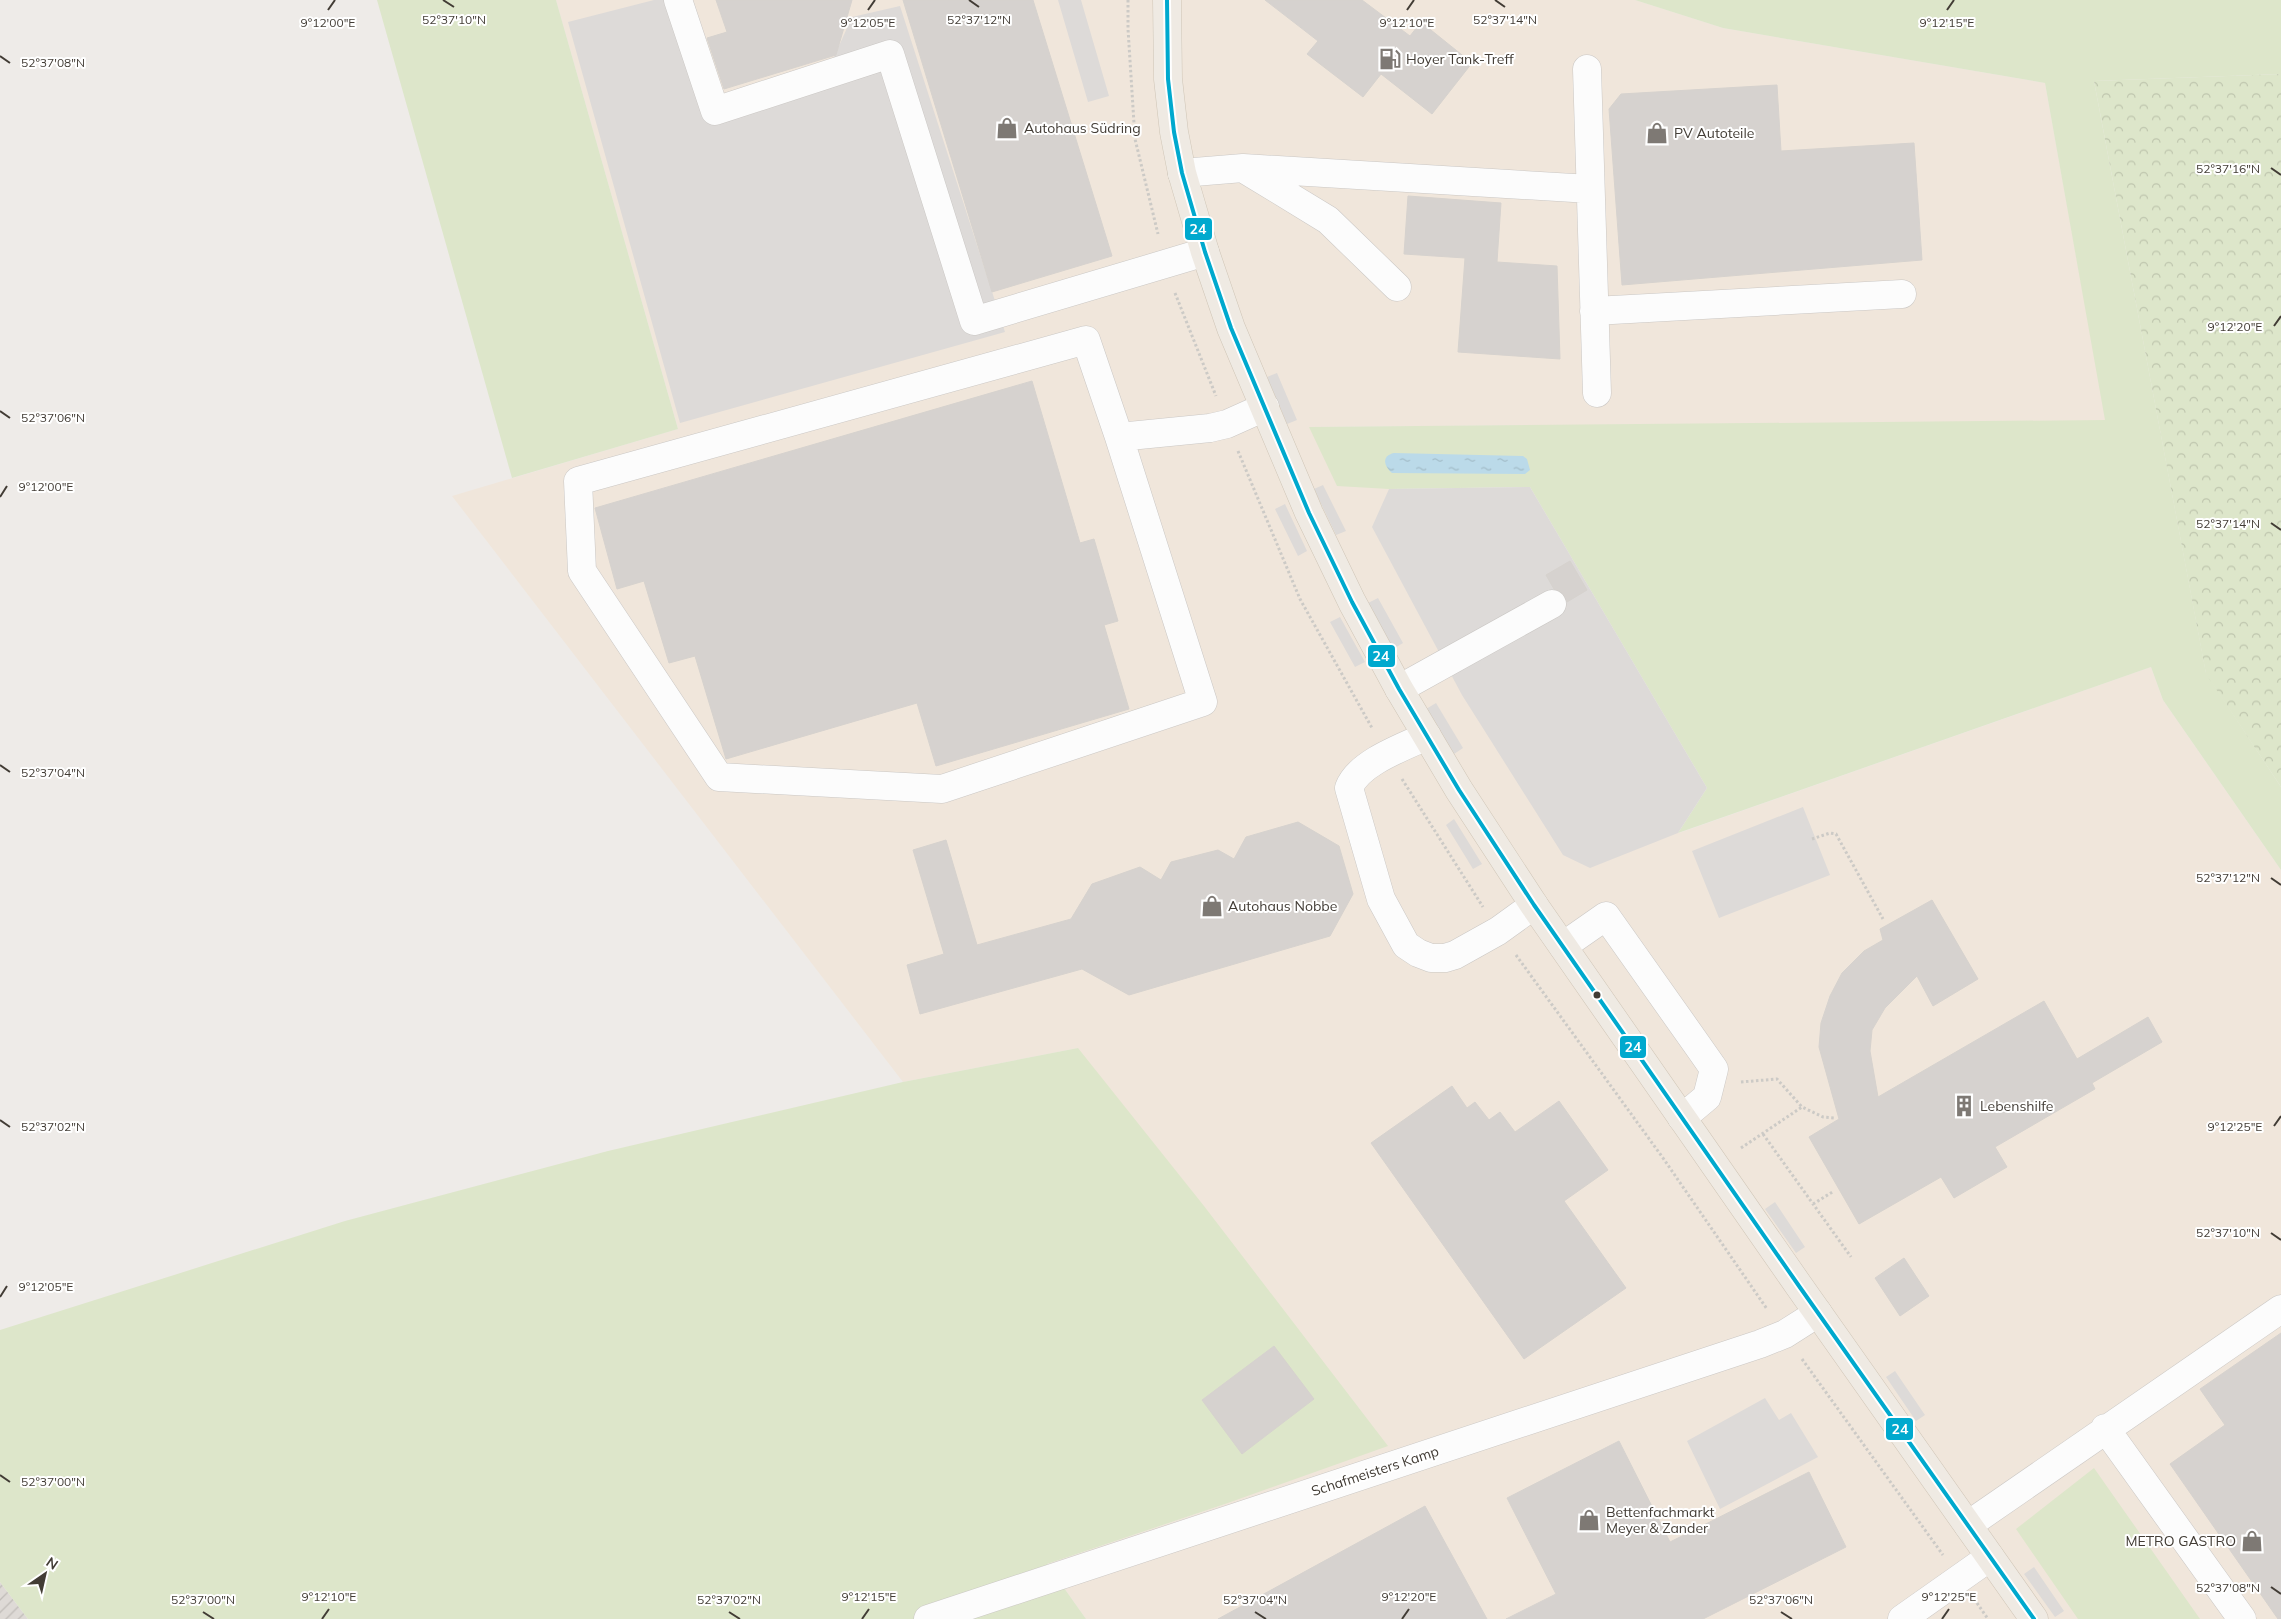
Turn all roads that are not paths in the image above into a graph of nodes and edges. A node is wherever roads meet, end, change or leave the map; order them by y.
1 (678, 0) edge
2 (1167, 0) edge
3 (1587, 69) dead end
4 (1243, 168) junction
5 (1182, 173) junction
6 (1590, 189) junction
7 (1205, 252) junction
8 (1397, 287) dead end
9 (1902, 294) dead end
10 (1594, 311) junction
11 (1597, 393) dead end
12 (1264, 407) junction
13 (1119, 437) junction
14 (1552, 604) dead end
15 (1399, 689) junction
16 (1427, 736) junction
17 (1534, 905) junction
18 (1563, 946) junction
19 (1682, 1118) junction
20 (2281, 1309) edge
21 (1818, 1313) junction
22 (2105, 1428) junction
23 (1968, 1525) junction
24 (1990, 1557) junction
25 (928, 1619) edge
26 (1902, 1619) edge
27 (2034, 1619) edge
28 (2242, 1619) edge

1 - 7 street
2 - 5 main road
3 - 6 street
4 - 5 street
4 - 6 street
4 - 8 street
5 - 7 main road
6 - 10 street
7 - 12 main road
9 - 10 street
10 - 11 street
12 - 13 street
12 - 15 main road
13 - 13 street
14 - 15 street
15 - 16 main road
16 - 17 main road
16 - 17 street
17 - 18 main road
18 - 19 main road
18 - 19 street
19 - 21 main road
20 - 22 street
21 - 23 main road
21 - 25 street, Schafmeisters Kamp
22 - 23 street
22 - 28 street
23 - 24 main road
24 - 26 street
24 - 27 main road

